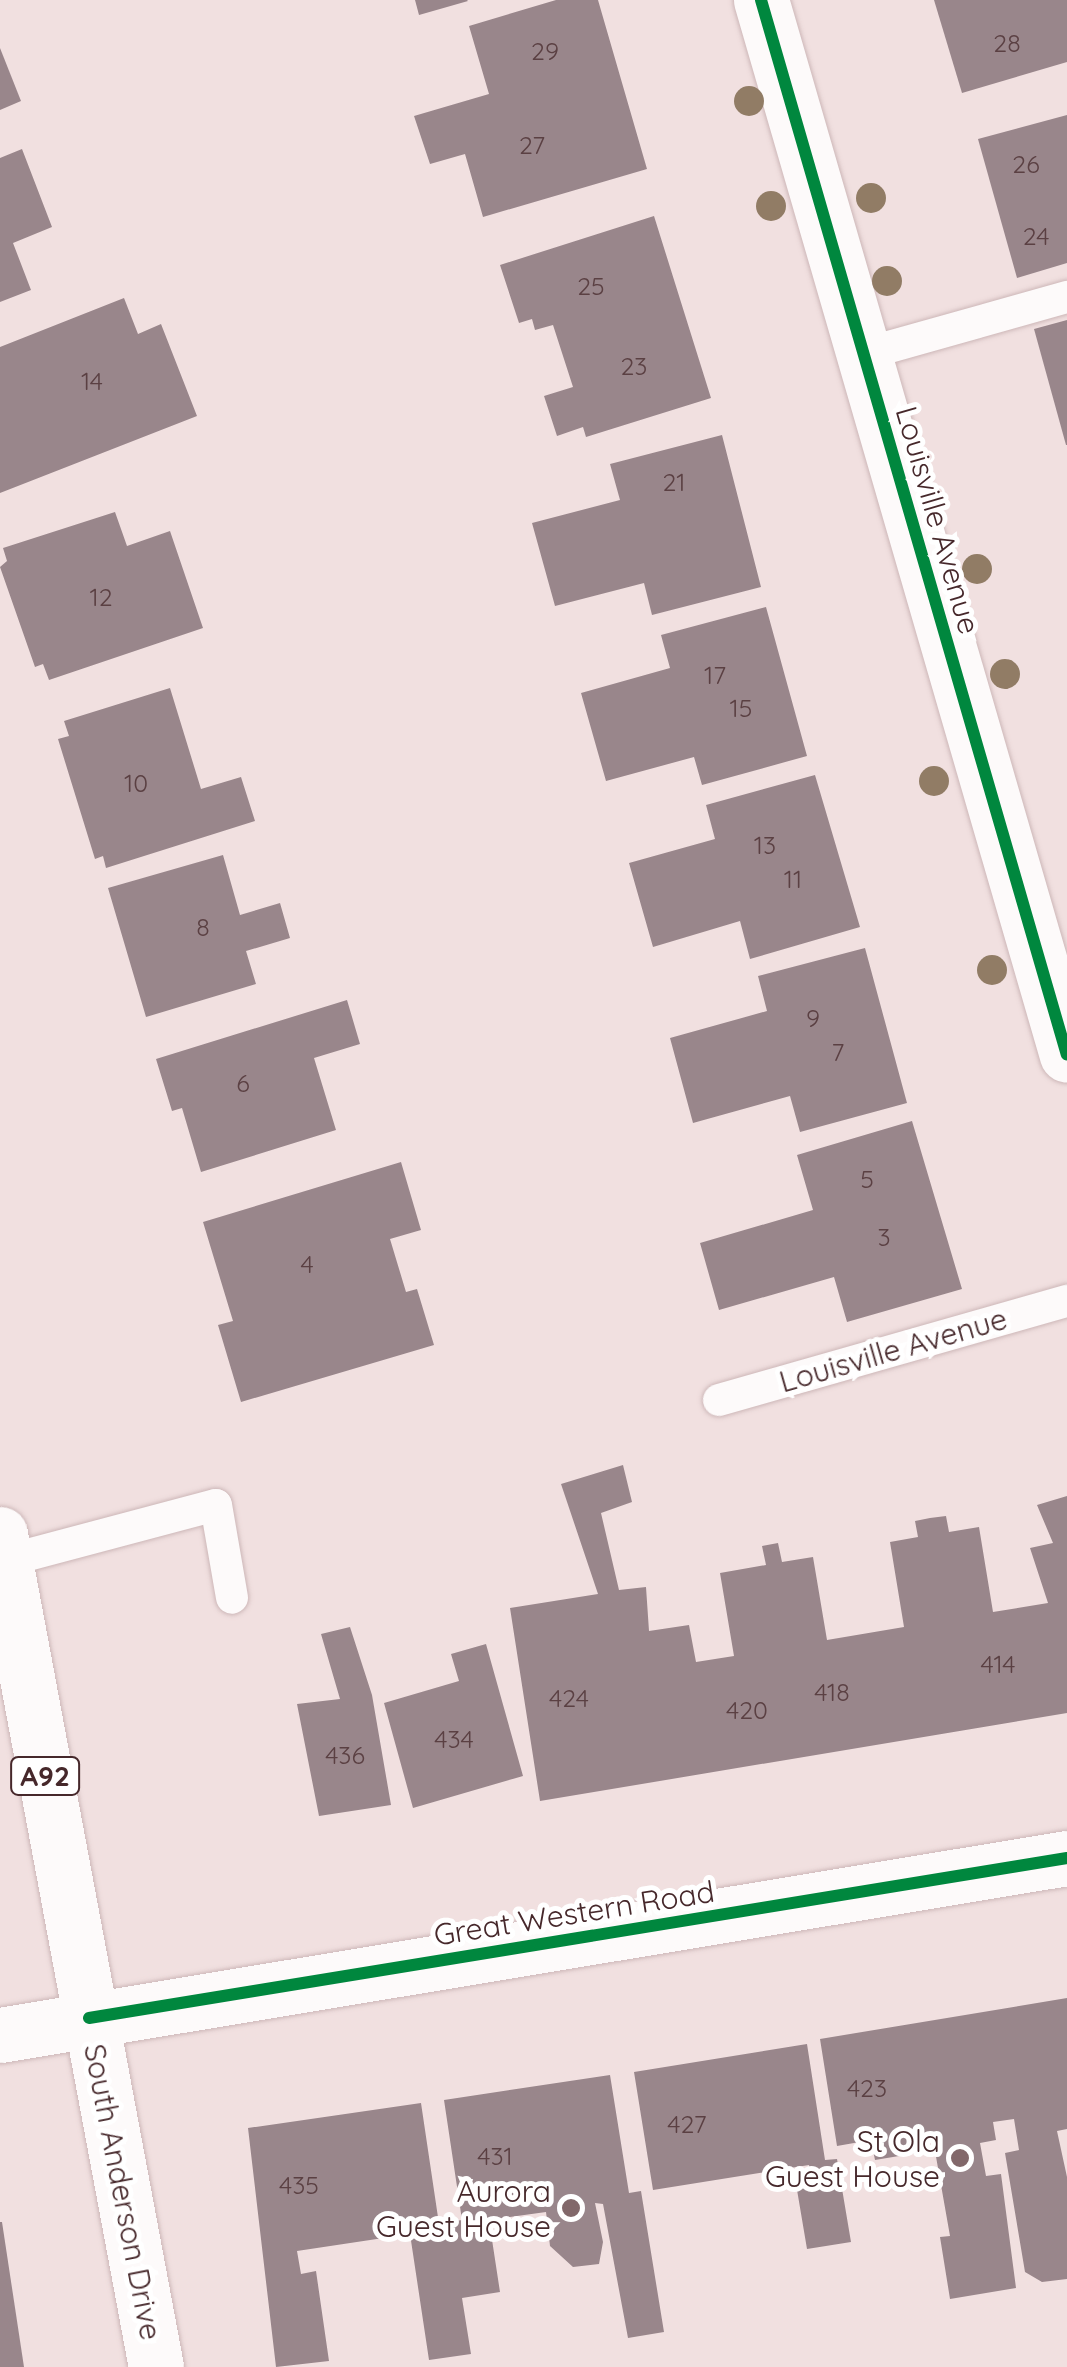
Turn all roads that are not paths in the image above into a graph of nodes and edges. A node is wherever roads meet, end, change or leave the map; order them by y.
1 (761, 0) edge
2 (1067, 296) edge
3 (864, 354) junction
4 (1067, 1055) edge
5 (1067, 1300) edge
6 (719, 1400) dead end
7 (3, 1548) edge
8 (232, 1598) dead end
9 (1067, 1858) edge
10 (90, 2018) junction
11 (0, 2035) edge
12 (156, 2367) edge

1 - 3 main road, Louisville Avenue
2 - 3 lane
3 - 4 main road, Louisville Avenue
5 - 6 lane, Louisville Avenue
7 - 8 lane
7 - 10 main road, A92
9 - 10 main road, Great Western Road
10 - 11 main road, Great Western Road
10 - 12 main road, South Anderson Drive / A92

